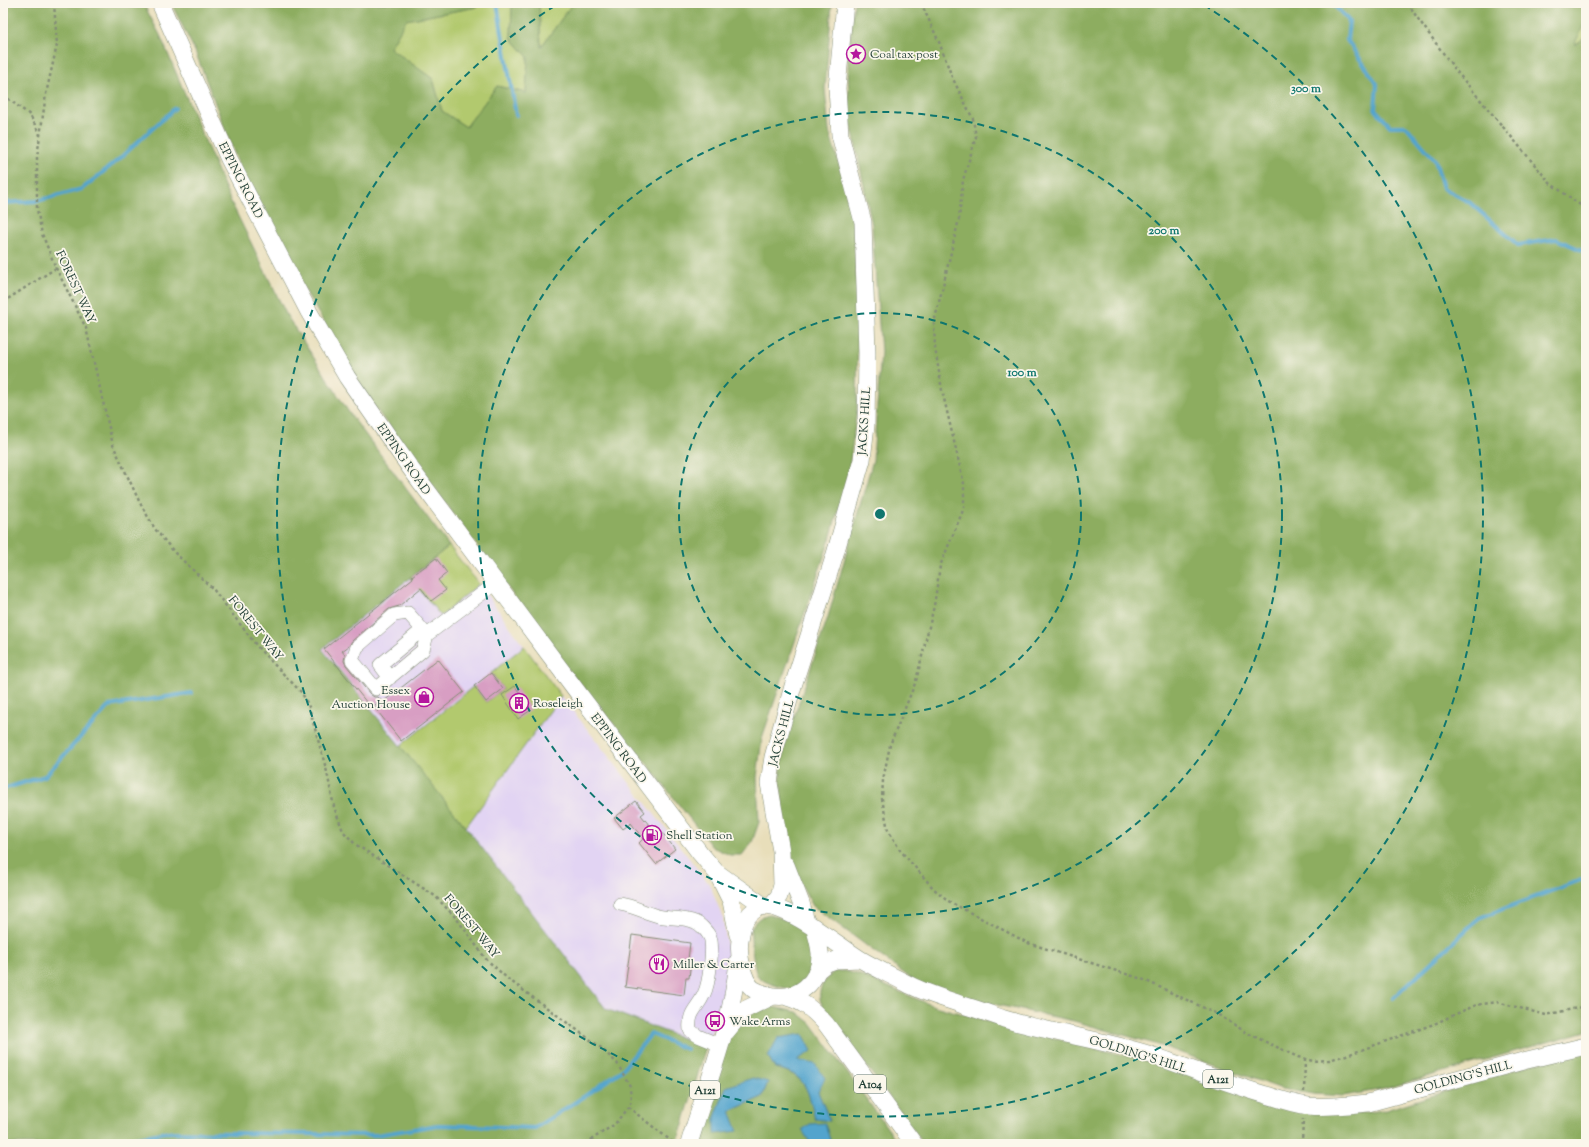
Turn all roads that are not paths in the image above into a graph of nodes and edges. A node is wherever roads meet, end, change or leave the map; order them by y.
1 (160, 3) edge
2 (845, 3) edge
3 (496, 583) junction
4 (425, 632) junction
5 (781, 852) junction
6 (716, 872) junction
7 (620, 904) dead end
8 (767, 907) junction
9 (810, 925) junction
10 (739, 949) junction
11 (860, 959) junction
12 (814, 977) junction
13 (780, 997) junction
14 (826, 1024) junction
15 (721, 1040) junction
16 (1586, 1046) edge
17 (689, 1144) edge
18 (914, 1144) edge

1 - 3 main road, EPPING ROAD
2 - 5 main road, JACKS HILL
3 - 4 lane
3 - 6 main road, EPPING ROAD
4 - 4 lane
5 - 8 main road
5 - 9 main road
6 - 8 main road, EPPING ROAD
6 - 10 main road, EPPING ROAD
7 - 15 lane
8 - 9 main road
8 - 10 main road
9 - 11 main road, GOLDING'S HILL / A121
9 - 12 main road
10 - 13 main road
10 - 15 main road, A121
11 - 12 main road
11 - 16 main road, GOLDING'S HILL / A121
12 - 13 main road
12 - 14 main road, A104
13 - 14 main road, A104
13 - 15 main road, A121
14 - 18 main road, A104
15 - 17 main road, A121

